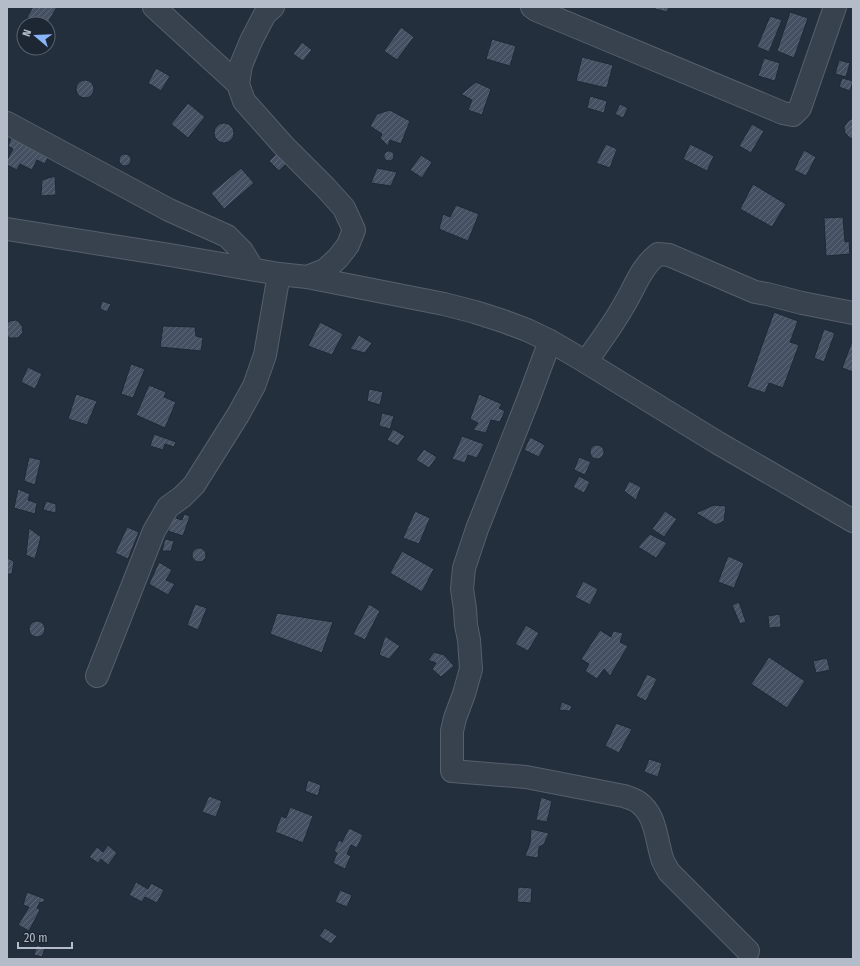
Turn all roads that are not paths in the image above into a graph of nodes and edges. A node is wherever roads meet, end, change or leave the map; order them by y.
1 (154, 7) edge
2 (273, 7) edge
3 (532, 7) edge
4 (835, 7) edge
5 (238, 84) junction
6 (7, 124) edge
7 (7, 229) edge
8 (253, 269) junction
9 (279, 274) junction
10 (307, 277) junction
11 (853, 313) edge
12 (550, 341) junction
13 (586, 362) junction
14 (853, 521) edge
15 (97, 676) dead end
16 (748, 951) dead end

1 - 5 street
2 - 5 street
3 - 4 street
5 - 10 street
6 - 8 street
7 - 8 street
8 - 9 street
9 - 10 street
9 - 15 street
10 - 12 street
11 - 13 street
12 - 13 street
12 - 16 street
13 - 14 street

